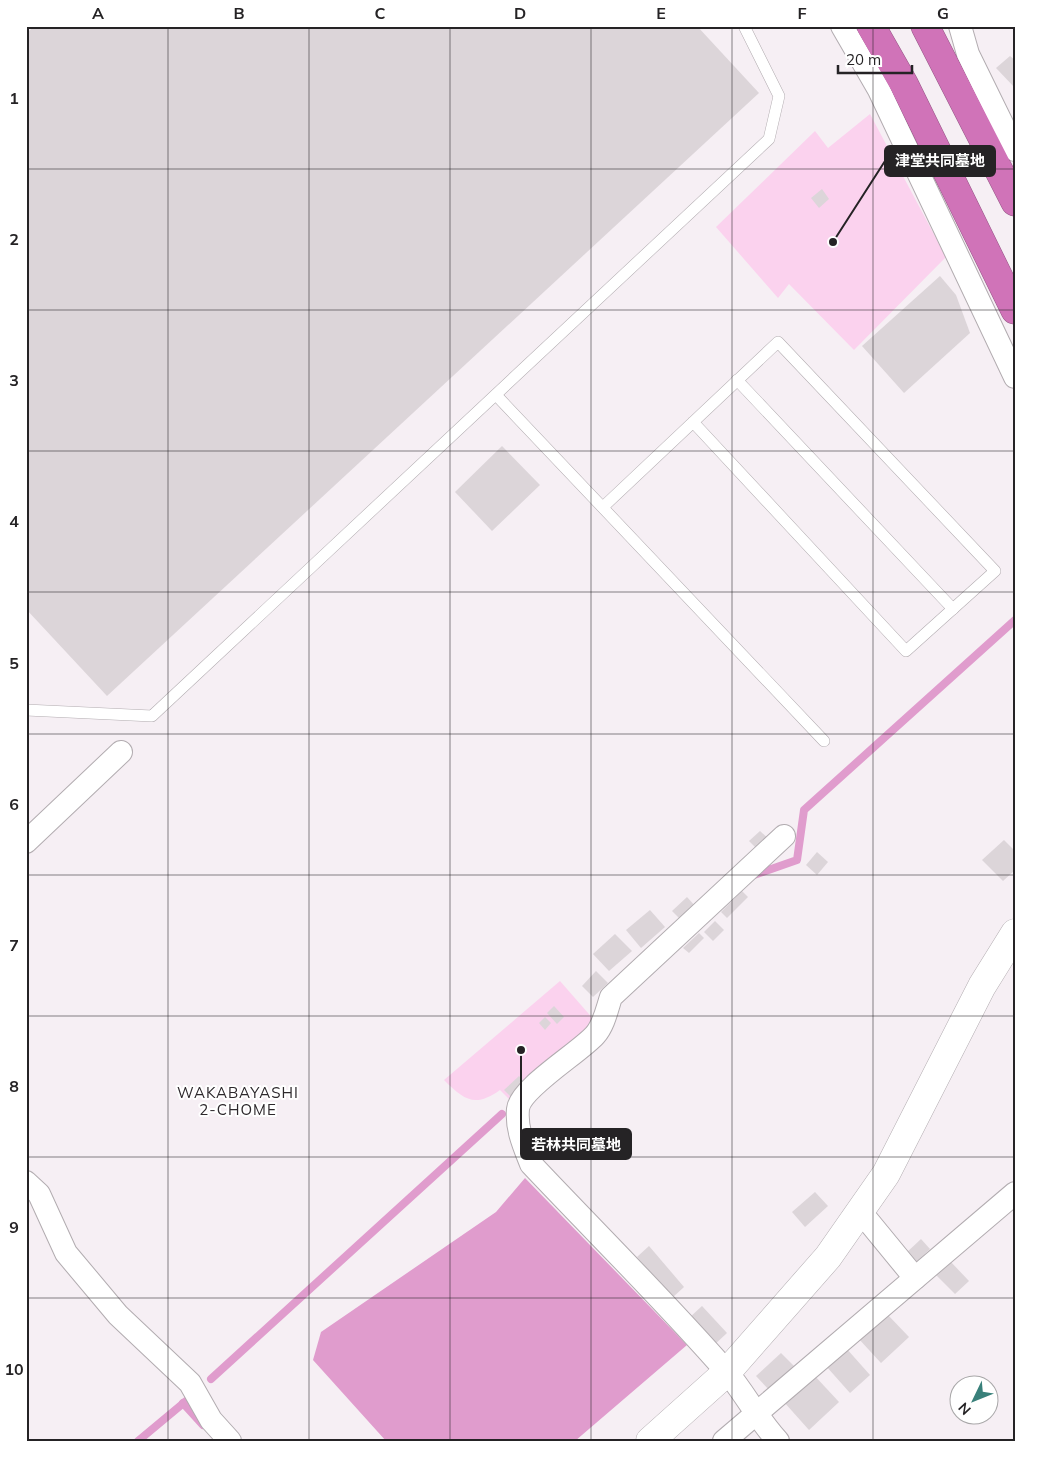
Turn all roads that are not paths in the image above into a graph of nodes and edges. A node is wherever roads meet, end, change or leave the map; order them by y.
1 (744, 26) edge
2 (842, 26) edge
3 (871, 26) edge
4 (925, 26) edge
5 (960, 26) edge
6 (1015, 150) edge
7 (1015, 202) edge
8 (1015, 310) edge
9 (1015, 376) edge
10 (737, 380) junction
11 (496, 395) junction
12 (693, 422) junction
13 (603, 507) junction
14 (953, 609) junction
15 (26, 710) edge
16 (824, 740) dead end
17 (121, 752) dead end
18 (784, 836) dead end
19 (26, 842) edge
20 (1015, 933) edge
21 (26, 1182) edge
22 (1015, 1192) edge
23 (860, 1211) junction
24 (915, 1278) junction
25 (727, 1372) junction
26 (758, 1412) junction
27 (230, 1441) edge
28 (650, 1441) edge
29 (724, 1441) edge
30 (778, 1441) edge

1 - 11 lane
2 - 9 street
3 - 8 highway
4 - 7 highway
5 - 6 street
10 - 12 lane
10 - 14 lane
10 - 14 lane
11 - 13 lane
11 - 15 lane
12 - 13 lane
12 - 14 lane
13 - 16 lane
17 - 19 street
18 - 25 street
20 - 23 street
21 - 27 street
22 - 24 street
23 - 24 street
23 - 25 street
24 - 26 street
25 - 26 street
25 - 28 street
26 - 29 street
26 - 30 street

